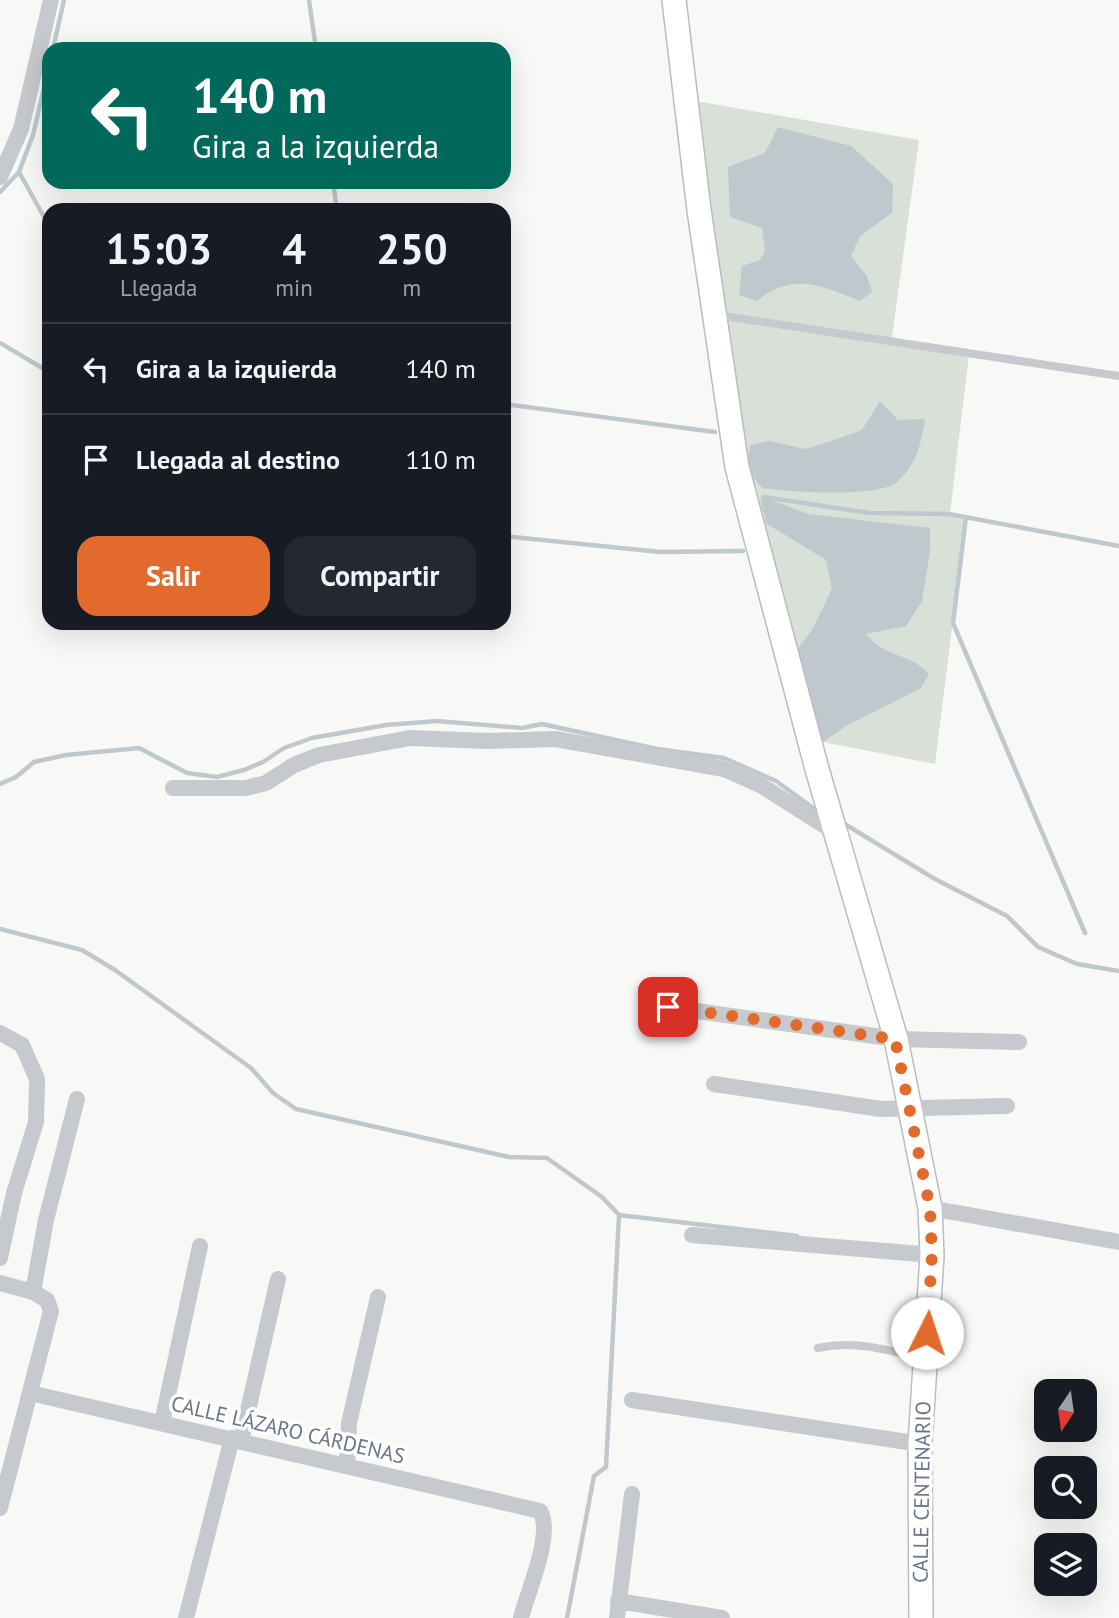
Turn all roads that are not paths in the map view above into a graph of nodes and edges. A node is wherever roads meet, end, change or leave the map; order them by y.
1 (51, 0) edge
2 (674, 0) edge
3 (0, 177) edge
4 (715, 315) junction
5 (1119, 376) edge
6 (173, 788) dead end
7 (836, 833) junction
8 (668, 1007) dead end
9 (0, 1033) edge
10 (895, 1039) junction
11 (1019, 1042) dead end
12 (714, 1084) dead end
13 (77, 1099) dead end
14 (1007, 1106) dead end
15 (910, 1108) junction
16 (930, 1208) junction
17 (692, 1235) dead end
18 (1119, 1242) edge
19 (201, 1246) dead end
20 (932, 1255) junction
21 (0, 1258) edge
22 (278, 1279) dead end
23 (0, 1283) edge
24 (33, 1292) junction
25 (378, 1297) dead end
26 (818, 1348) dead end
27 (925, 1359) junction
28 (30, 1393) junction
29 (632, 1400) dead end
30 (162, 1423) junction
31 (237, 1439) junction
32 (920, 1444) junction
33 (347, 1465) junction
34 (632, 1494) dead end
35 (0, 1508) edge
36 (618, 1601) junction
37 (186, 1618) edge
38 (521, 1618) edge
39 (617, 1618) edge
40 (722, 1618) edge
41 (921, 1618) edge

1 - 3 street
2 - 4 street, CALLE CENTENARIO
4 - 5 lane
4 - 7 street, CALLE CENTENARIO
6 - 7 street
7 - 10 street, CALLE CENTENARIO
8 - 10 street
9 - 21 street
10 - 11 street
10 - 15 street, CALLE CENTENARIO
12 - 15 street
13 - 24 street
14 - 15 street
15 - 16 street, CALLE CENTENARIO
16 - 18 street
16 - 20 street, CALLE CENTENARIO
17 - 20 street
19 - 30 street
20 - 27 street, CALLE CENTENARIO
22 - 31 street
23 - 24 street
24 - 28 street
25 - 33 street
26 - 27 lane
27 - 32 street, CALLE CENTENARIO
28 - 30 street, CALLE LÁZARO CÁRDENAS
28 - 35 street
29 - 32 street
30 - 31 street, CALLE LÁZARO CÁRDENAS
31 - 33 street, CALLE LÁZARO CÁRDENAS
31 - 37 street
32 - 41 street, CALLE CENTENARIO
33 - 38 street, CALLE LÁZARO CÁRDENAS
34 - 36 street
36 - 39 street
36 - 40 street

